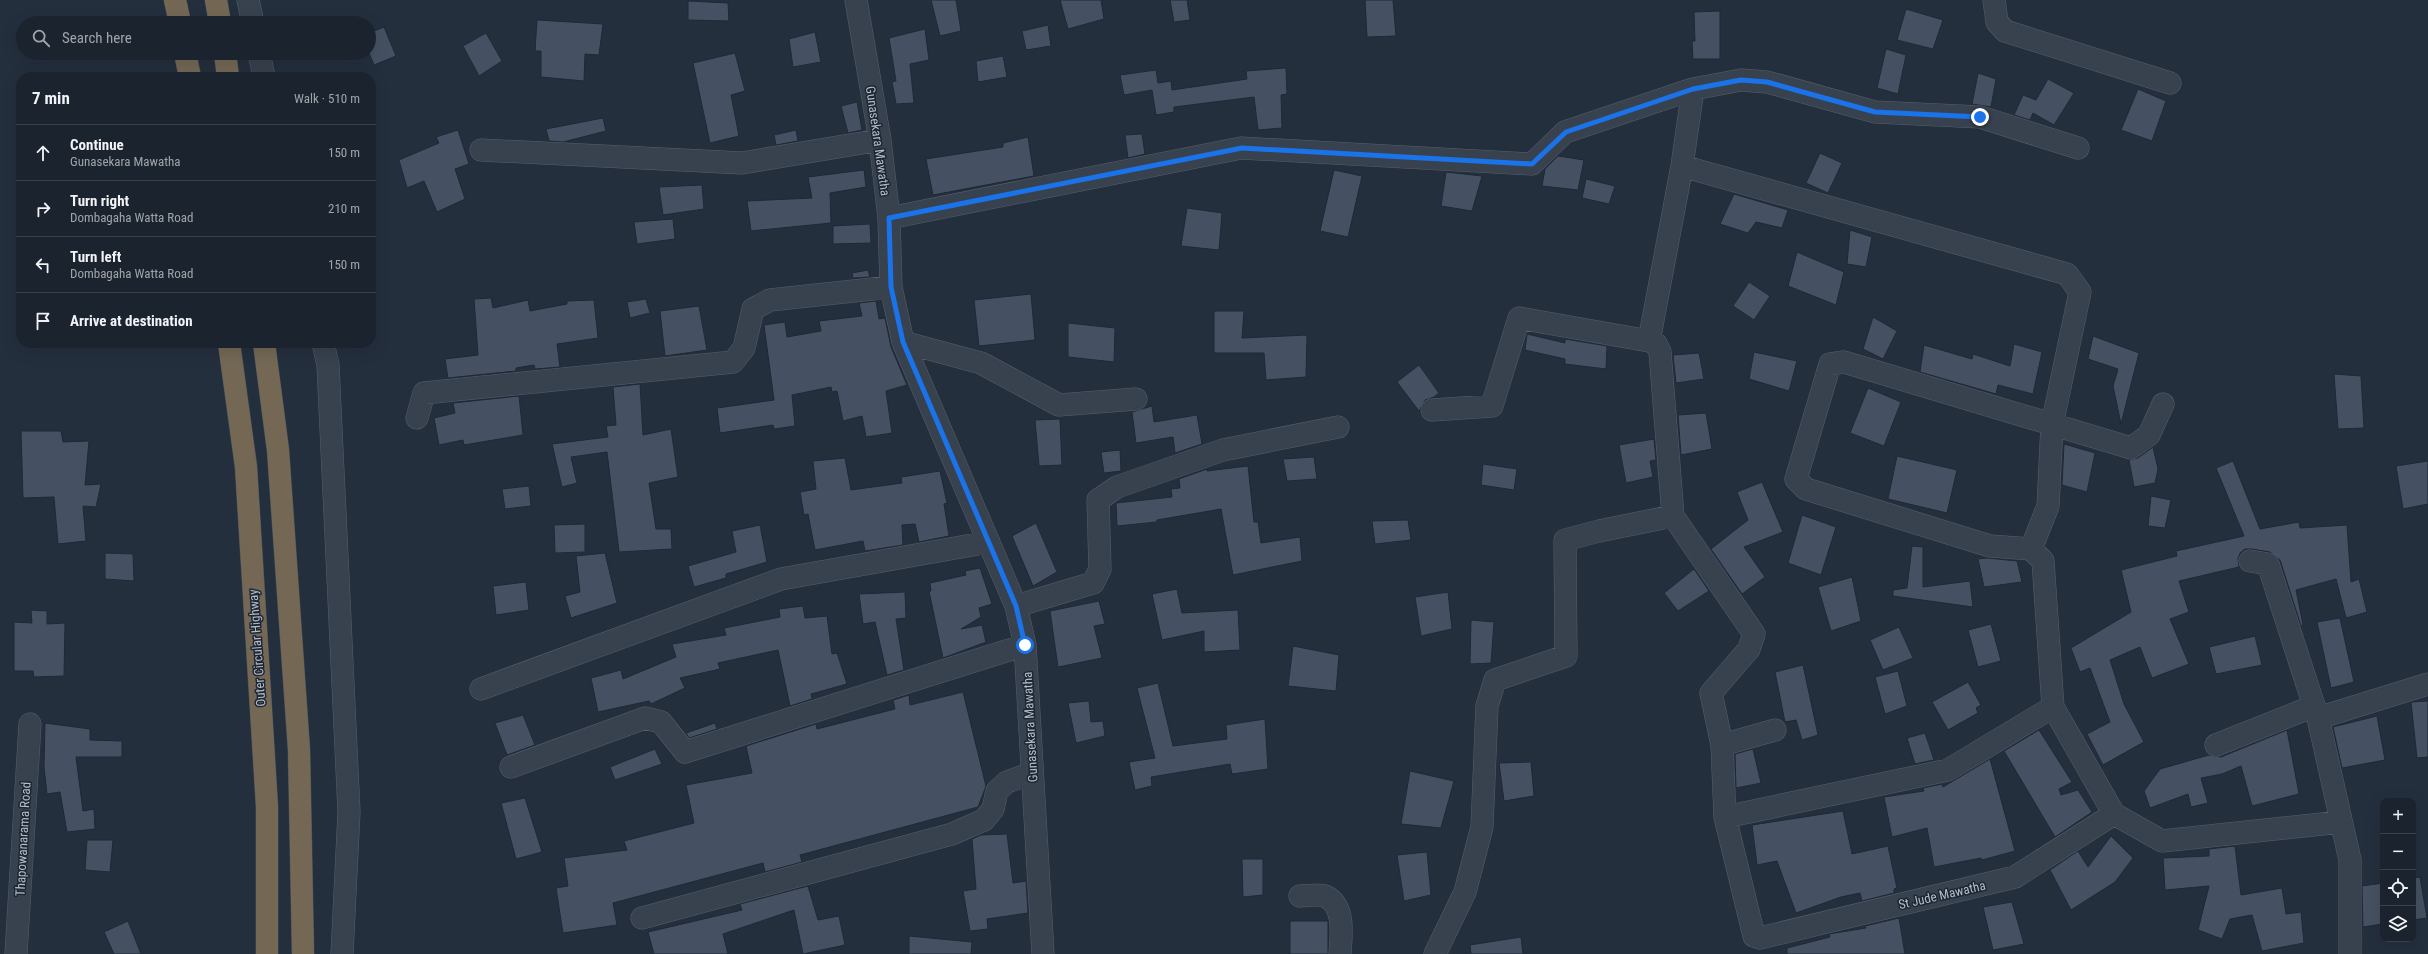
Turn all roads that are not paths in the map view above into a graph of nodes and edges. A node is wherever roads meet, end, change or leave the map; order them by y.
1 (175, 0) edge
2 (216, 0) edge
3 (248, 0) edge
4 (856, 0) edge
5 (1994, 0) edge
6 (178, 16) edge
7 (219, 16) edge
8 (251, 16) edge
9 (186, 60) edge
10 (226, 60) edge
11 (260, 60) edge
12 (189, 72) edge
13 (227, 72) edge
14 (263, 72) edge
15 (2170, 83) dead end
16 (1693, 89) junction
17 (880, 140) junction
18 (2078, 148) dead end
19 (481, 150) dead end
20 (1682, 166) junction
21 (889, 218) junction
22 (891, 287) junction
23 (1648, 341) junction
24 (903, 342) junction
25 (230, 348) edge
26 (265, 348) edge
27 (324, 348) edge
28 (1136, 399) dead end
29 (2163, 404) dead end
30 (1432, 410) dead end
31 (417, 418) dead end
32 (2052, 425) junction
33 (1338, 427) dead end
34 (1673, 516) junction
35 (989, 542) junction
36 (2031, 549) junction
37 (2250, 561) dead end
38 (1016, 606) junction
39 (1025, 645) junction
40 (2428, 684) edge
41 (481, 689) dead end
42 (2053, 707) junction
43 (2316, 712) junction
44 (30, 724) dead end
45 (1775, 730) dead end
46 (1722, 745) junction
47 (2216, 745) dead end
48 (511, 767) dead end
49 (1032, 773) junction
50 (2114, 814) junction
51 (1725, 817) junction
52 (2341, 822) junction
53 (1300, 896) dead end
54 (642, 918) dead end
55 (16, 954) edge
56 (267, 954) edge
57 (303, 954) edge
58 (342, 954) edge
59 (1043, 954) edge
60 (1340, 954) edge
61 (1435, 954) edge
62 (2350, 954) edge

1 - 6 highway
2 - 7 highway
3 - 8 street
4 - 17 street, Gunasekara Mawatha
5 - 15 street
9 - 12 highway
10 - 13 highway
11 - 14 street
16 - 18 street
16 - 20 street
16 - 21 street
17 - 19 street
17 - 21 street, Gunasekara Mawatha
20 - 23 street
20 - 32 street
21 - 22 street, Gunasekara Mawatha
22 - 24 street, Gunasekara Mawatha
22 - 31 street
23 - 30 street
23 - 34 street
24 - 28 street
24 - 35 street, Gunasekara Mawatha
25 - 56 highway, Outer Circular Highway
26 - 57 highway
27 - 58 street
29 - 32 street
32 - 36 street
32 - 36 street
33 - 38 street
34 - 46 street
34 - 61 street
35 - 38 street, Gunasekara Mawatha
35 - 41 street
36 - 42 street
37 - 43 street
38 - 39 street, Gunasekara Mawatha
39 - 48 street
39 - 49 street, Gunasekara Mawatha
40 - 43 street
42 - 50 street
42 - 51 street
43 - 47 street
43 - 52 street
44 - 55 street, Thapowanarama Road
45 - 46 street
46 - 51 street
49 - 54 street
49 - 59 street, Gunasekara Mawatha
50 - 51 street, St Jude Mawatha
50 - 52 street
52 - 62 street
53 - 60 street

